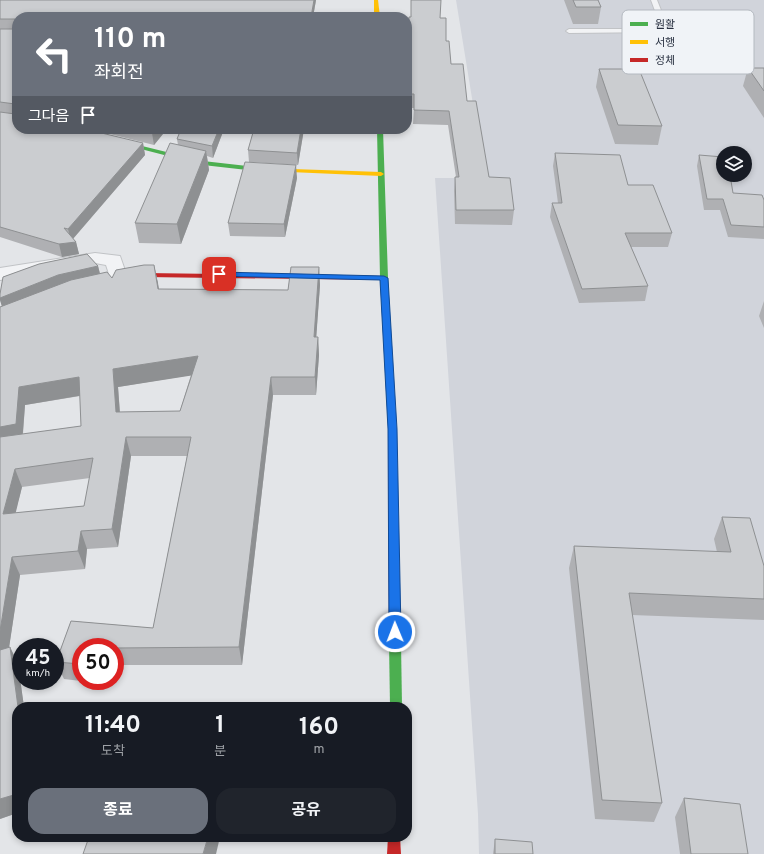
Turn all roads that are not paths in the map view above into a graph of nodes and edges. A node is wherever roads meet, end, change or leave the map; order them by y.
1 (376, 0) edge
2 (654, 0) edge
3 (658, 10) edge
4 (377, 12) edge
5 (569, 31) dead end
6 (622, 31) edge
7 (87, 134) edge
8 (380, 134) edge
9 (381, 174) junction
10 (0, 274) edge
11 (384, 278) junction
12 (116, 280) joint
13 (396, 702) edge
14 (394, 842) edge
15 (394, 854) edge

1 - 4 main road
2 - 3 lane
5 - 6 lane
7 - 9 main road
8 - 9 main road
9 - 11 main road
10 - 12 street
11 - 12 main road
11 - 13 main road
14 - 15 main road

